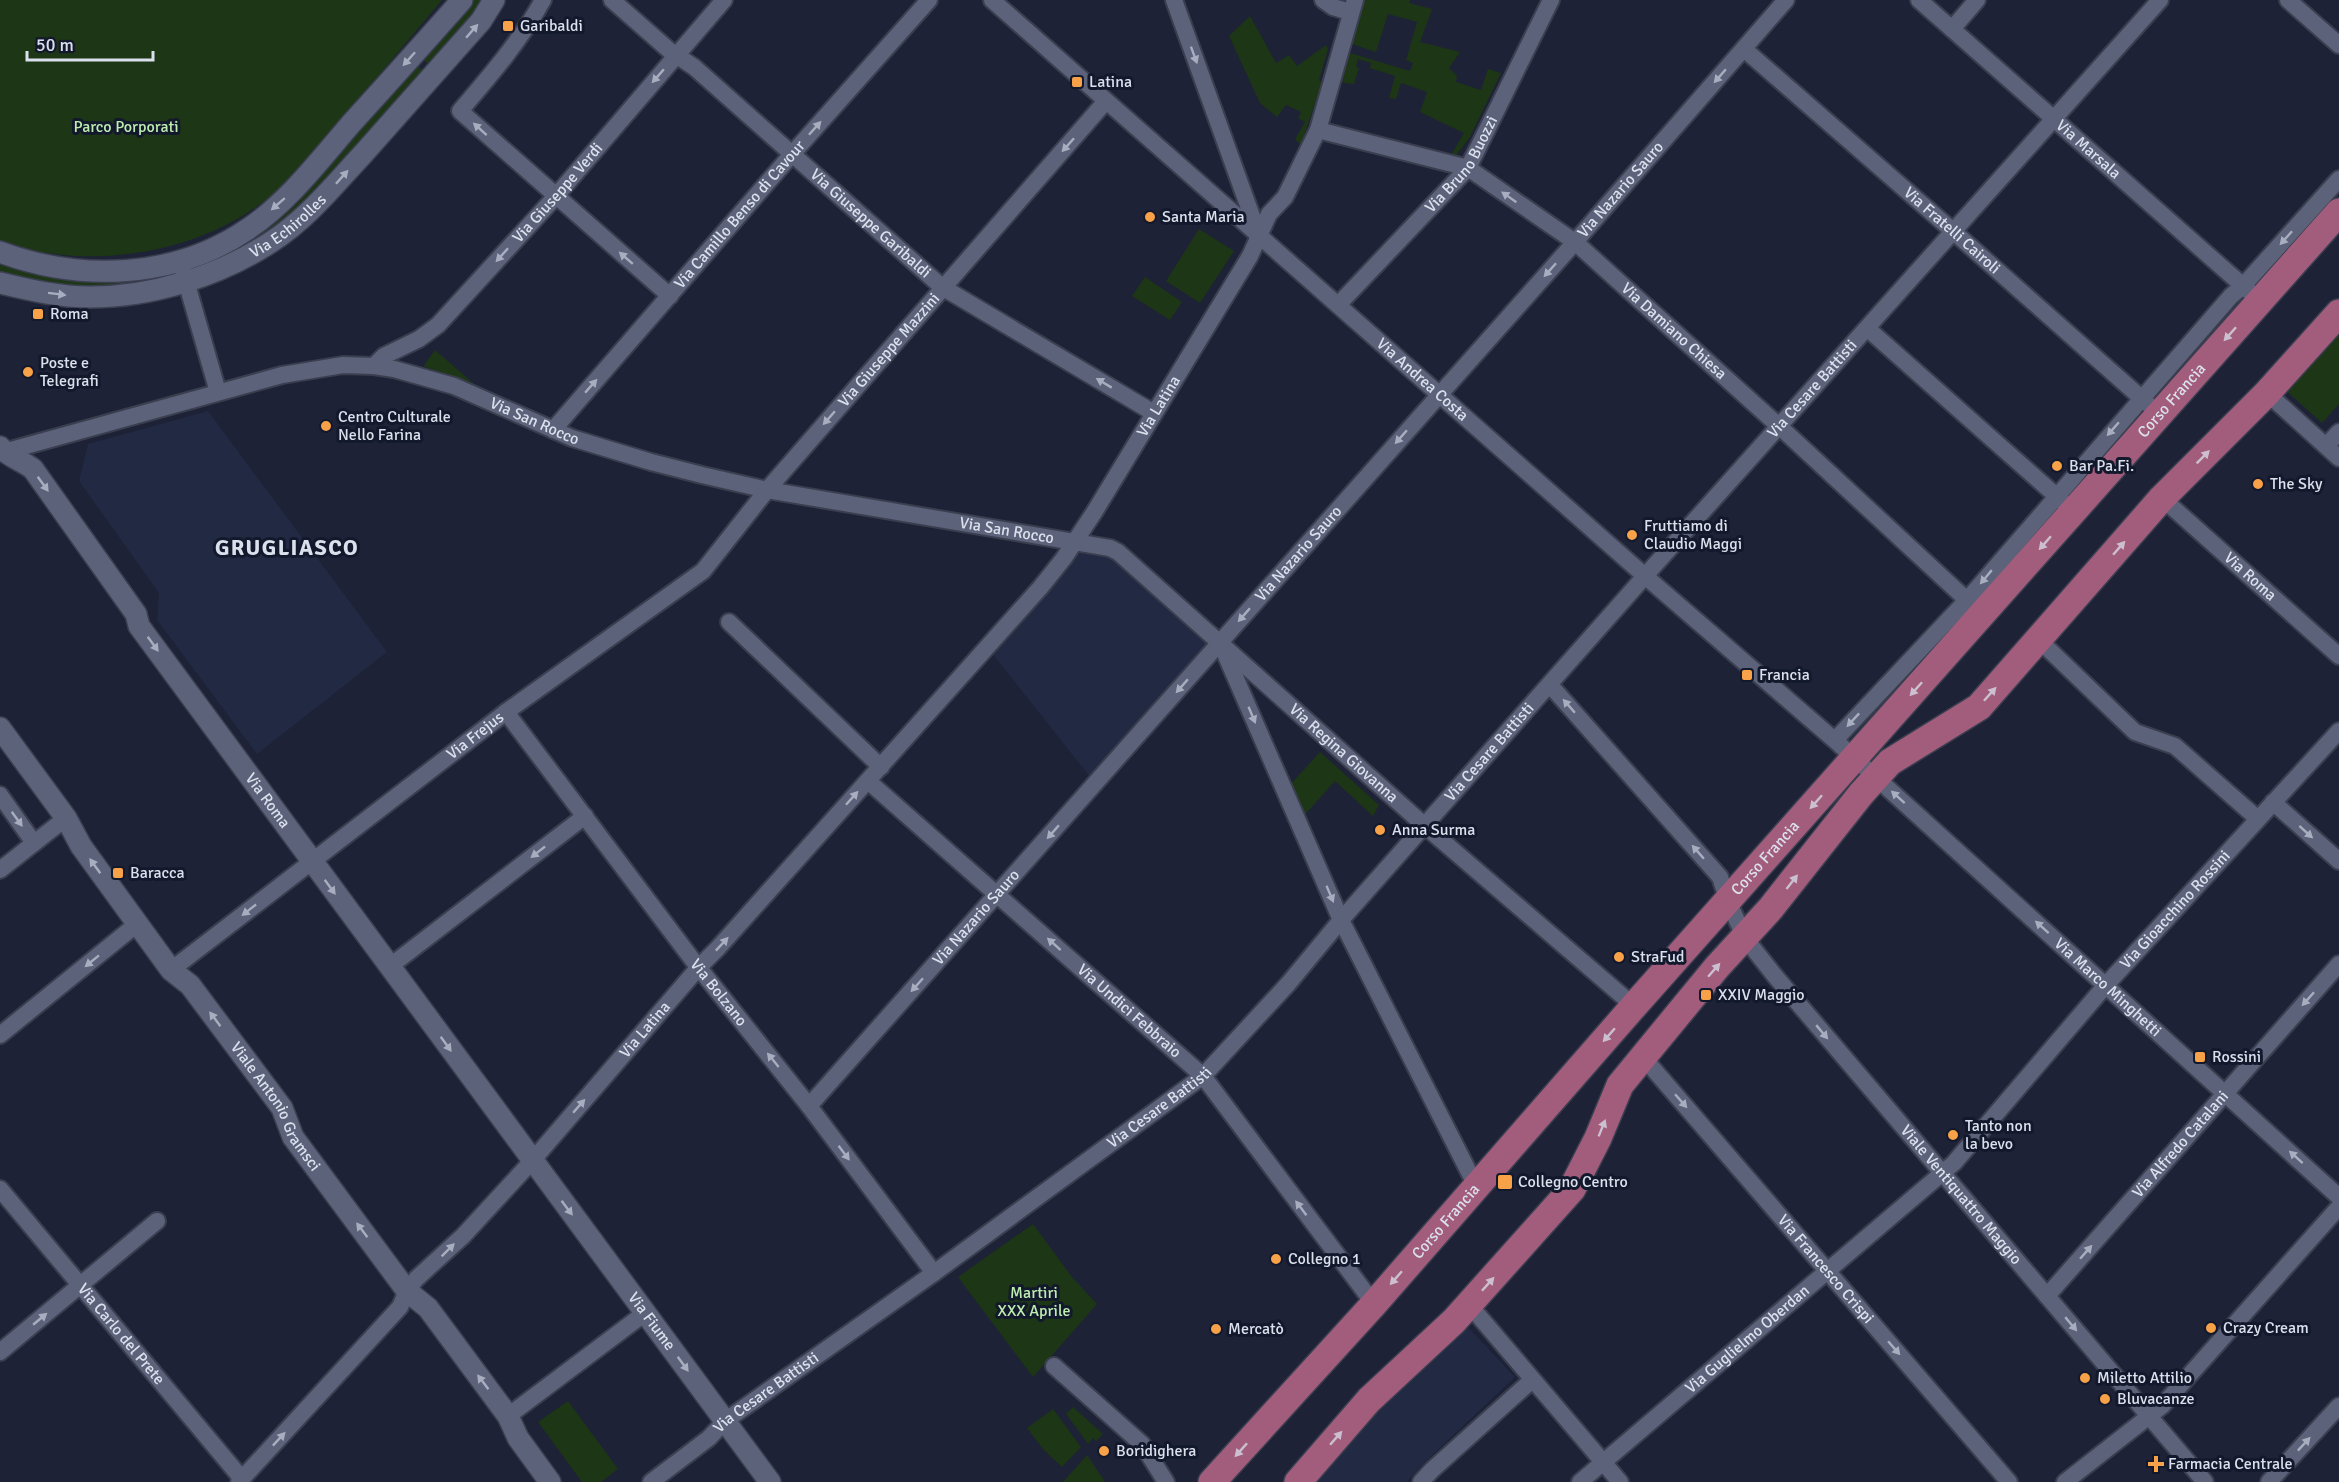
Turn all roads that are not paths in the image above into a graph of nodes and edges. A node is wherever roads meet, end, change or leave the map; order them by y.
1 (462, 0) edge
2 (494, 0) edge
3 (543, 0) edge
4 (612, 0) edge
5 (724, 0) edge
6 (928, 0) edge
7 (992, 0) edge
8 (1174, 0) edge
9 (1323, 0) edge
10 (1551, 0) edge
11 (1786, 0) edge
12 (1919, 0) edge
13 (1977, 0) edge
14 (2160, 0) edge
15 (2288, 0) edge
16 (1353, 6) edge
17 (1952, 29) junction
18 (2339, 45) edge
19 (1743, 49) junction
20 (676, 54) junction
21 (1106, 101) junction
22 (2053, 119) junction
23 (1318, 129) junction
24 (793, 153) junction
25 (1468, 168) junction
26 (2339, 178) edge
27 (556, 196) junction
28 (2339, 212) edge
29 (2312, 226) junction
30 (1954, 232) junction
31 (1259, 236) junction
32 (1575, 242) junction
33 (0, 252) edge
34 (180, 260) junction
35 (186, 281) junction
36 (0, 283) edge
37 (942, 287) junction
38 (2252, 294) junction
39 (670, 296) junction
40 (1338, 305) junction
41 (2339, 313) edge
42 (1868, 329) junction
43 (374, 366) junction
44 (218, 392) junction
45 (1440, 393) junction
46 (2267, 393) junction
47 (2150, 406) junction
48 (1154, 413) junction
49 (1780, 427) junction
50 (553, 430) junction
51 (2339, 432) edge
52 (1, 450) edge
53 (2333, 452) edge
54 (767, 490) junction
55 (2162, 498) junction
56 (2064, 503) junction
57 (1074, 543) junction
58 (1645, 576) junction
59 (1974, 607) junction
60 (729, 622) dead end
61 (2039, 640) junction
62 (1220, 642) junction
63 (2339, 656) edge
64 (1550, 685) junction
65 (506, 712) junction
66 (0, 728) edge
67 (2339, 730) edge
68 (1835, 740) junction
69 (1855, 758) junction
70 (881, 767) junction
71 (1876, 777) junction
72 (868, 781) junction
73 (0, 795) edge
74 (2274, 802) junction
75 (585, 816) junction
76 (2254, 816) junction
77 (66, 818) junction
78 (1425, 826) junction
79 (34, 843) junction
80 (312, 861) junction
81 (2339, 861) edge
82 (0, 870) edge
83 (998, 894) junction
84 (1728, 902) junction
85 (1341, 920) junction
86 (137, 924) junction
87 (1745, 938) junction
88 (2339, 964) edge
89 (389, 967) junction
90 (699, 967) junction
91 (171, 970) junction
92 (2106, 985) junction
93 (1634, 1006) junction
94 (0, 1035) edge
95 (1643, 1057) junction
96 (1203, 1076) junction
97 (2226, 1093) junction
98 (809, 1106) junction
99 (532, 1161) junction
100 (1943, 1173) junction
101 (1476, 1186) junction
102 (0, 1190) edge
103 (2339, 1197) edge
104 (2339, 1207) edge
105 (157, 1221) dead end
106 (1828, 1271) junction
107 (934, 1273) junction
108 (81, 1285) junction
109 (407, 1291) junction
110 (2047, 1296) junction
111 (1374, 1304) junction
112 (645, 1313) junction
113 (1478, 1315) dead end
114 (0, 1352) edge
115 (1054, 1366) dead end
116 (1532, 1380) junction
117 (2339, 1406) edge
118 (508, 1416) junction
119 (2149, 1417) junction
120 (725, 1421) junction
121 (1603, 1462) junction
122 (240, 1480) edge
123 (548, 1481) edge
124 (651, 1482) edge
125 (770, 1482) edge
126 (1166, 1482) edge
127 (1212, 1482) edge
128 (1298, 1482) edge
129 (1421, 1482) edge
130 (1580, 1482) edge
131 (1620, 1482) edge
132 (2008, 1482) edge
133 (2065, 1482) edge
134 (2205, 1482) edge
135 (2269, 1482) edge

1 -> 34 street, Via Echirolles
35 -> 2 street, Via Echirolles
27 -> 3 street
4 - 20 street, Via Giuseppe Garibaldi
5 - 20 street, Via Giuseppe Verdi
24 -> 6 street, Via Camillo Benso di Cavour
7 - 21 street, Via Andrea Costa
8 -> 31 street
9 - 16 street
10 - 25 street, Via Bruno Buozzi
11 - 19 street, Via Nazario Sauro
12 - 17 street, Via Marsala
13 - 17 street
14 - 22 street, Via Cesare Battisti
15 - 18 street
16 - 23 street, Via Latina
17 - 22 street, Via Marsala
19 - 30 street, Via Fratelli Cairoli
19 -> 32 street, Via Nazario Sauro
20 - 24 street, Via Giuseppe Garibaldi
20 -> 27 street, Via Giuseppe Verdi
21 - 31 street, Via Andrea Costa
21 -> 37 street, Via Giuseppe Mazzini
22 - 30 street, Via Cesare Battisti
22 - 38 street, Via Marsala
23 - 25 street, Via Damiano Chiesa
23 - 31 street, Via Latina
24 - 37 street, Via Giuseppe Garibaldi
24 - 39 street, Via Camillo Benso di Cavour
32 -> 25 street, Via Damiano Chiesa
25 - 40 street, Via Bruno Buozzi
26 - 29 street, Corso Francia
39 -> 27 street
27 -> 43 street, Via Giuseppe Verdi
28 - 29 main road, Corso Francia
29 -> 38 main road, Corso Francia
30 - 42 street, Via Cesare Battisti
30 - 47 street, Via Fratelli Cairoli
31 - 40 street, Via Andrea Costa
31 - 48 street, Via Latina
32 -> 45 street, Via Nazario Sauro
32 - 49 street, Via Damiano Chiesa
33 - 34 street, Via Echirolles
34 - 35 street
36 -> 35 street, Via Echirolles
35 - 44 street
48 -> 37 street, Via Giuseppe Garibaldi
37 -> 54 street, Via Giuseppe Mazzini
38 -> 47 main road, Corso Francia
50 -> 39 street, Via Camillo Benso di Cavour
40 - 45 street, Via Andrea Costa
41 - 46 main road, Corso Francia
42 - 49 street, Via Cesare Battisti
42 - 56 street
43 - 44 street, Via San Rocco
43 - 50 street, Via San Rocco
44 - 52 street, Via San Rocco
45 - 58 street, Via Andrea Costa
45 -> 62 street, Via Nazario Sauro
46 - 53 street
55 -> 46 main road, Corso Francia
47 -> 56 main road, Corso Francia
48 - 57 street, Via Latina
49 - 58 street, Via Cesare Battisti
49 - 59 street, Via Damiano Chiesa
50 - 54 street, Via San Rocco
51 - 53 street
52 -> 80 street, Via Roma
54 - 57 street, Via San Rocco
54 - 65 street, Via Frejus
61 -> 55 main road, Corso Francia
55 - 63 street, Via Roma
56 -> 59 main road, Corso Francia
57 - 62 street, Via Regina Giovanna
57 - 70 street, Via Latina
58 - 64 street, Via Cesare Battisti
58 - 68 street, Via Andrea Costa
59 -> 68 street, Corso Francia
59 -> 69 main road, Corso Francia
60 - 70 street
71 -> 61 main road, Corso Francia
61 - 76 street
62 - 78 street, Via Regina Giovanna
62 -> 83 street, Via Nazario Sauro
62 -> 85 street
64 - 78 street, Via Cesare Battisti
84 -> 64 street, Viale Ventiquattro Maggio
65 - 75 street, Via Bolzano
65 - 80 street, Via Frejus
66 - 77 street, Viale Antonio Gramsci
67 - 74 street, Via Gioacchino Rossini
68 - 69 street, Via Andrea Costa
69 - 71 street, Via Marco Minghetti
69 -> 84 main road, Corso Francia
70 - 72 street, Via Latina
87 -> 71 main road, Corso Francia
92 -> 71 street, Via Marco Minghetti
72 - 83 street, Via Undici Febbraio
90 -> 72 street, Via Latina
73 -> 79 street
74 - 76 street, Via Gioacchino Rossini
74 -> 81 street
75 -> 89 street
75 - 90 street, Via Bolzano
76 - 92 street, Via Gioacchino Rossini
77 - 79 street
86 -> 77 street, Viale Antonio Gramsci
78 - 85 street, Via Cesare Battisti
78 - 93 street, Via Regina Giovanna
79 - 82 street
80 -> 89 street, Via Roma
80 -> 91 street, Via Frejus
96 -> 83 street, Via Undici Febbraio
83 -> 98 street, Via Nazario Sauro
84 - 87 street, Viale Ventiquattro Maggio
84 - 93 main road, Corso Francia
85 - 96 street, Via Cesare Battisti
85 - 101 street
86 - 91 street, Viale Antonio Gramsci
86 -> 94 street
95 -> 87 main road, Corso Francia
87 -> 100 street, Viale Ventiquattro Maggio
88 -> 97 street, Via Alfredo Catalani
89 -> 99 street, Via Roma
98 -> 90 street, Via Bolzano
99 -> 90 street, Via Latina
109 -> 91 street, Viale Antonio Gramsci
92 - 97 street, Via Marco Minghetti
92 - 100 street, Via Gioacchino Rossini
93 -> 101 main road, Corso Francia
95 -> 106 street, Via Francesco Crispi
128 -> 95 main road, Corso Francia
96 - 107 street, Via Cesare Battisti
111 -> 96 street, Via Undici Febbraio
103 -> 97 street, Via Marco Minghetti
110 -> 97 street, Via Alfredo Catalani
98 -> 107 street, Via Bolzano
109 -> 99 street, Via Latina
99 -> 112 street, Via Fiume
100 - 106 street, Via Guglielmo Oberdan
100 - 110 street, Viale Ventiquattro Maggio
101 -> 111 main road, Corso Francia
102 - 108 street, Via Carlo del Prete
104 - 119 street
105 - 108 street
106 - 121 street, Via Guglielmo Oberdan
106 -> 132 street, Via Francesco Crispi
107 - 120 street, Via Cesare Battisti
114 -> 108 street
108 - 122 street, Via Carlo del Prete
118 -> 109 street, Viale Antonio Gramsci
122 -> 109 street, Via Latina
110 -> 119 street, Viale Ventiquattro Maggio
111 -> 127 main road, Corso Francia
112 - 118 street
112 -> 120 street, Via Fiume
113 - 116 street
115 - 126 street
116 - 121 street
116 - 129 street
135 -> 117 street
118 - 123 street, Viale Antonio Gramsci
119 - 133 street
119 - 134 street, Viale Ventiquattro Maggio
120 - 124 street, Via Cesare Battisti
120 - 125 street, Via Fiume
121 - 130 street, Via Guglielmo Oberdan
121 - 131 street

